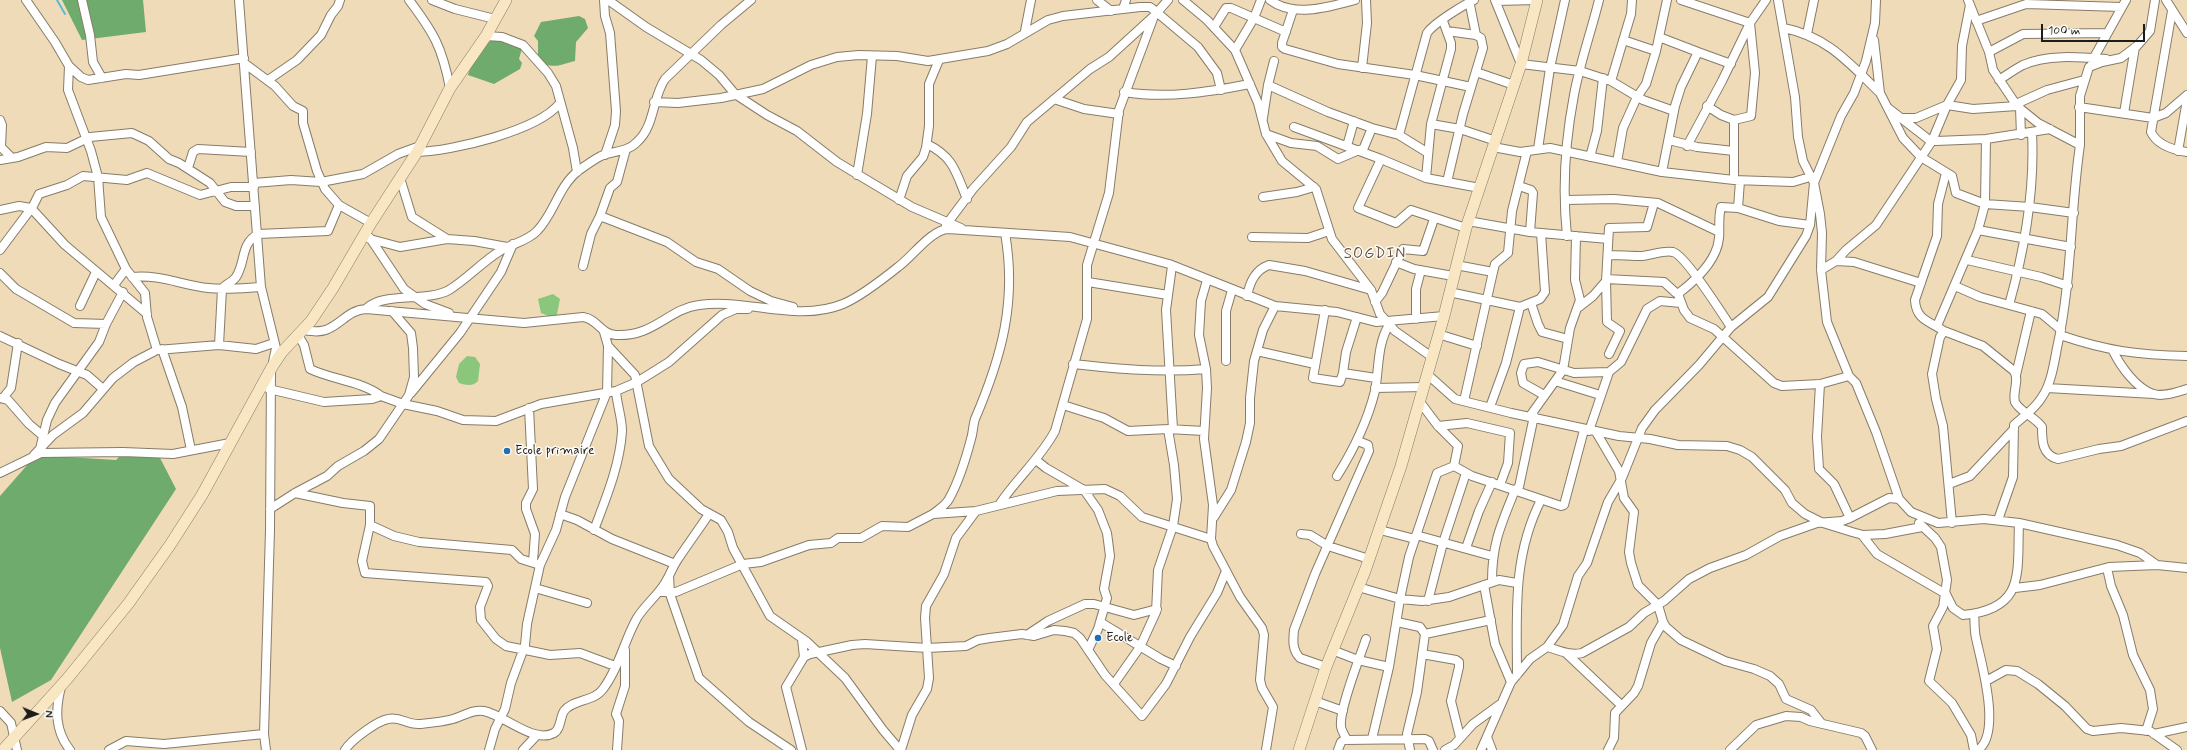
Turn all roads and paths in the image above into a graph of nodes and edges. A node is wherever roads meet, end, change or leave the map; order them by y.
1 (26, 0) edge
2 (82, 0) edge
3 (239, 0) edge
4 (340, 0) edge
5 (409, 0) edge
6 (432, 0) edge
7 (506, 0) edge
8 (604, 0) edge
9 (608, 0) edge
10 (751, 0) edge
11 (1031, 0) edge
12 (1097, 0) edge
13 (1126, 0) edge
14 (1168, 0) edge
15 (1183, 0) edge
16 (1261, 0) edge
17 (1270, 0) edge
18 (1356, 0) edge
19 (1366, 0) edge
20 (1516, 0) edge
21 (1537, 0) edge
22 (1565, 0) edge
23 (1599, 0) edge
24 (1632, 0) edge
25 (1667, 0) edge
26 (1681, 0) edge
27 (1766, 0) edge
28 (1778, 0) edge
29 (1814, 0) edge
30 (1876, 0) edge
31 (2155, 0) edge
32 (2166, 0) edge
33 (1471, 1) edge
34 (1495, 1) edge
35 (1693, 1) edge
36 (1970, 1) edge
37 (2080, 2) edge
38 (2124, 3) edge
39 (1123, 10) junction
40 (1293, 10) junction
41 (1111, 11) junction
42 (2172, 11) junction
43 (1155, 15) junction
44 (1254, 18) junction
45 (495, 19) junction
46 (1443, 21) junction
47 (1976, 21) junction
48 (1750, 23) junction
49 (1875, 23) junction
50 (1214, 27) junction
51 (1784, 28) junction
52 (1026, 31) junction
53 (1447, 31) junction
54 (1286, 32) junction
55 (2107, 33) junction
56 (2187, 33) edge
57 (1807, 34) junction
58 (1476, 35) junction
59 (486, 36) junction
60 (1659, 37) junction
61 (1623, 40) junction
62 (2135, 47) junction
63 (1236, 50) junction
64 (1656, 51) junction
65 (1698, 52) junction
66 (1989, 52) junction
67 (690, 53) junction
68 (872, 56) junction
69 (2094, 58) junction
70 (244, 60) junction
71 (939, 60) junction
72 (2110, 60) junction
73 (1274, 61) dead end
74 (1521, 64) junction
75 (1730, 64) junction
76 (70, 66) junction
77 (1362, 68) junction
78 (1550, 68) junction
79 (2089, 68) junction
80 (1580, 71) junction
81 (1476, 72) junction
82 (1415, 75) junction
83 (1861, 75) junction
84 (102, 78) junction
85 (1607, 79) junction
86 (268, 80) junction
87 (1999, 80) junction
88 (2084, 80) junction
89 (1443, 81) junction
90 (1250, 84) junction
91 (1268, 85) junction
92 (1514, 85) junction
93 (1471, 87) junction
94 (450, 88) junction
95 (1221, 90) junction
96 (1124, 92) junction
97 (1880, 93) junction
98 (735, 94) junction
99 (2187, 95) edge
100 (1637, 97) junction
101 (1054, 99) junction
102 (2187, 100) edge
103 (654, 102) junction
104 (560, 103) junction
105 (1947, 104) junction
106 (1708, 106) junction
107 (2018, 106) junction
108 (2079, 107) junction
109 (1888, 108) junction
110 (1674, 110) junction
111 (2124, 113) junction
112 (1118, 114) junction
113 (1903, 118) junction
114 (2153, 118) junction
115 (0, 120) edge
116 (1734, 120) junction
117 (1263, 121) junction
118 (1354, 121) junction
119 (1431, 124) junction
120 (1294, 127) dead end
121 (1372, 128) junction
122 (1460, 129) junction
123 (2050, 129) junction
124 (2032, 132) junction
125 (1266, 134) junction
126 (1400, 135) junction
127 (2021, 135) junction
128 (86, 139) junction
129 (1669, 140) junction
130 (1986, 140) junction
131 (1932, 141) junction
132 (927, 144) junction
133 (1495, 144) junction
134 (2080, 145) junction
135 (1347, 146) junction
136 (1687, 146) junction
137 (418, 149) junction
138 (626, 149) junction
139 (1538, 149) junction
140 (1361, 151) junction
141 (1527, 151) junction
142 (1734, 151) junction
143 (2178, 151) junction
144 (251, 152) junction
145 (1566, 152) junction
146 (2187, 152) edge
147 (1428, 153) junction
148 (605, 155) junction
149 (1590, 157) junction
150 (1921, 157) junction
151 (12, 158) junction
152 (1381, 159) junction
153 (0, 160) edge
154 (1617, 162) junction
155 (188, 168) junction
156 (577, 172) junction
157 (1662, 172) junction
158 (1946, 173) junction
159 (857, 175) junction
160 (98, 177) junction
161 (400, 178) junction
162 (1426, 178) junction
163 (1812, 180) junction
164 (1737, 181) junction
165 (321, 182) junction
166 (1447, 182) junction
167 (254, 185) junction
168 (1519, 186) junction
169 (1314, 187) junction
170 (1480, 188) junction
171 (217, 191) junction
172 (1263, 197) dead end
173 (967, 199) junction
174 (899, 200) junction
175 (1566, 200) junction
176 (1654, 203) junction
177 (1985, 204) junction
178 (339, 205) junction
179 (255, 206) junction
180 (2030, 207) junction
181 (31, 208) junction
182 (1738, 208) junction
183 (0, 210) edge
184 (2074, 213) junction
185 (600, 216) junction
186 (1434, 218) junction
187 (948, 222) junction
188 (371, 223) junction
189 (1467, 224) junction
190 (1810, 225) junction
191 (942, 230) junction
192 (965, 230) junction
193 (1511, 230) junction
194 (1978, 230) junction
195 (1329, 231) junction
196 (1530, 232) junction
197 (1719, 232) junction
198 (1004, 233) junction
199 (1541, 233) junction
200 (258, 234) junction
201 (368, 236) junction
202 (1571, 236) junction
203 (1252, 237) dead end
204 (447, 239) junction
205 (1608, 239) junction
206 (2025, 240) junction
207 (1094, 243) junction
208 (510, 246) junction
209 (2071, 247) junction
210 (0, 250) edge
211 (1608, 255) junction
212 (1967, 260) junction
213 (1836, 261) junction
214 (1396, 262) junction
215 (1456, 265) junction
216 (583, 266) dead end
217 (1172, 266) junction
218 (126, 269) junction
219 (1421, 270) junction
220 (1821, 270) junction
221 (2018, 271) junction
222 (96, 272) junction
223 (1493, 272) junction
224 (0, 273) edge
225 (1453, 276) junction
226 (132, 277) junction
227 (1696, 278) junction
228 (1207, 280) junction
229 (1606, 280) junction
230 (1088, 282) junction
231 (1921, 283) junction
232 (114, 285) junction
233 (1955, 286) junction
234 (2068, 286) junction
235 (261, 287) junction
236 (222, 289) junction
237 (1232, 290) junction
238 (1371, 290) junction
239 (122, 292) junction
240 (1450, 292) junction
241 (1678, 294) junction
242 (1168, 295) junction
243 (1247, 296) junction
244 (413, 297) junction
245 (1488, 299) junction
246 (1375, 302) junction
247 (1531, 303) junction
248 (1681, 303) junction
249 (2010, 305) junction
250 (80, 306) dead end
251 (1276, 306) junction
252 (1520, 307) junction
253 (1579, 307) junction
254 (761, 308) junction
255 (366, 309) junction
256 (1325, 310) junction
257 (392, 311) junction
258 (808, 311) junction
259 (2031, 311) junction
260 (147, 314) junction
261 (1444, 316) junction
262 (457, 317) junction
263 (470, 317) junction
264 (1357, 317) junction
265 (1416, 319) junction
266 (106, 324) junction
267 (1388, 324) junction
268 (1937, 326) junction
269 (1731, 327) junction
270 (1944, 331) junction
271 (604, 332) junction
272 (300, 333) junction
273 (2061, 333) junction
274 (1438, 334) junction
275 (0, 336) edge
276 (1723, 337) junction
277 (1568, 339) junction
278 (18, 343) junction
279 (274, 343) junction
280 (219, 345) junction
281 (608, 346) junction
282 (1477, 346) junction
283 (160, 349) junction
284 (1257, 351) junction
285 (2113, 351) junction
286 (1609, 354) dead end
287 (2187, 356) edge
288 (1432, 357) junction
289 (1226, 361) dead end
290 (1073, 364) junction
291 (1315, 364) junction
292 (272, 367) junction
293 (1206, 369) junction
294 (1563, 370) junction
295 (77, 371) junction
296 (1170, 371) junction
297 (1609, 372) junction
298 (1343, 373) junction
299 (1427, 374) junction
300 (2016, 375) junction
301 (1849, 376) junction
302 (1376, 378) junction
303 (1555, 381) junction
304 (637, 382) junction
305 (1820, 384) junction
306 (1424, 387) junction
307 (1375, 388) junction
308 (2047, 388) junction
309 (102, 389) junction
310 (269, 389) junction
311 (2187, 389) edge
312 (616, 391) junction
313 (607, 392) junction
314 (2154, 394) junction
315 (409, 395) junction
316 (1544, 395) junction
317 (1600, 395) junction
318 (381, 396) junction
319 (2, 398) edge
320 (1464, 401) junction
321 (1420, 402) junction
322 (403, 404) junction
323 (1062, 405) junction
324 (1490, 407) junction
325 (529, 408) junction
326 (2029, 414) junction
327 (1532, 416) junction
328 (2187, 421) edge
329 (1438, 426) junction
330 (1170, 429) junction
331 (2014, 429) junction
332 (1204, 431) junction
333 (1590, 431) junction
334 (42, 435) junction
335 (1639, 438) junction
336 (1358, 441) junction
337 (230, 443) junction
338 (40, 449) junction
339 (191, 450) junction
340 (34, 456) junction
341 (1036, 460) junction
342 (1454, 466) junction
343 (1466, 472) junction
344 (0, 473) edge
345 (1337, 476) dead end
346 (1622, 478) junction
347 (1492, 482) junction
348 (1949, 484) junction
349 (1500, 485) junction
350 (1084, 490) junction
351 (1515, 490) junction
352 (295, 493) junction
353 (1899, 499) junction
354 (1541, 500) junction
355 (999, 505) junction
356 (270, 509) junction
357 (976, 511) junction
358 (1911, 512) junction
359 (560, 514) junction
360 (709, 514) junction
361 (933, 514) junction
362 (1214, 517) junction
363 (1850, 518) junction
364 (1998, 520) junction
365 (1823, 523) junction
366 (1952, 523) junction
367 (2019, 523) junction
368 (370, 525) junction
369 (1173, 526) junction
370 (1922, 527) junction
371 (594, 530) junction
372 (1380, 530) junction
373 (1301, 534) dead end
374 (1862, 535) junction
375 (1415, 537) junction
376 (1211, 539) junction
377 (1443, 542) junction
378 (1328, 546) junction
379 (1466, 548) junction
380 (1492, 556) junction
381 (1369, 559) junction
382 (537, 564) junction
383 (676, 564) junction
384 (743, 564) junction
385 (2157, 565) junction
386 (2107, 568) junction
387 (2187, 568) edge
388 (1226, 571) junction
389 (669, 576) junction
390 (1492, 581) junction
391 (1517, 583) junction
392 (1484, 585) junction
393 (1358, 587) junction
394 (535, 588) junction
395 (2015, 588) junction
396 (658, 592) junction
397 (670, 594) junction
398 (1946, 594) junction
399 (1400, 599) junction
400 (1428, 601) junction
401 (587, 603) dead end
402 (1658, 605) junction
403 (1106, 607) junction
404 (1156, 609) junction
405 (1974, 614) junction
406 (1491, 620) junction
407 (1100, 622) junction
408 (1397, 622) junction
409 (1662, 622) junction
410 (1425, 634) junction
411 (1027, 635) junction
412 (802, 639) junction
413 (1366, 639) dead end
414 (1140, 647) junction
415 (1547, 647) junction
416 (625, 648) junction
417 (927, 648) junction
418 (1088, 650) junction
419 (1332, 650) junction
420 (523, 651) junction
421 (818, 652) junction
422 (1566, 653) junction
423 (1422, 654) junction
424 (804, 657) junction
425 (1358, 660) junction
426 (615, 666) junction
427 (1176, 666) junction
428 (1326, 667) junction
429 (1389, 668) junction
430 (1514, 679) junction
431 (1986, 681) junction
432 (1114, 684) junction
433 (61, 686) junction
434 (1314, 701) junction
435 (1500, 705) junction
436 (1621, 705) junction
437 (0, 710) edge
438 (1343, 711) junction
439 (500, 717) junction
440 (1822, 724) junction
441 (2187, 727) edge
442 (2146, 731) junction
443 (264, 734) junction
444 (2154, 734) junction
445 (15, 735) junction
446 (537, 735) junction
447 (1487, 736) junction
448 (1460, 737) junction
449 (1372, 739) junction
450 (1347, 740) junction
451 (1408, 740) junction
452 (3, 750) edge
453 (17, 750) edge
454 (70, 750) edge
455 (109, 750) edge
456 (266, 750) edge
457 (345, 750) edge
458 (489, 750) edge
459 (523, 750) edge
460 (617, 750) edge
461 (791, 750) edge
462 (802, 750) edge
463 (901, 750) edge
464 (1266, 750) edge
465 (1299, 750) edge
466 (1338, 750) edge
467 (1410, 750) edge
468 (1433, 750) edge
469 (1445, 750) edge
470 (1481, 750) edge
471 (1492, 750) edge
472 (1608, 750) edge
473 (1730, 750) edge
474 (1872, 750) edge
475 (1974, 750) edge
476 (1978, 750) edge
477 (2177, 750) edge

1 - 76 street
2 - 84 street
3 - 70 street
4 - 86 street
5 - 94 street
6 - 45 street
7 - 45 street
8 - 148 street
9 - 67 street
10 - 67 street
11 - 52 street
12 - 41 street
13 - 39 street
14 - 43 street
15 - 50 street
16 - 44 street
17 - 40 street
18 - 40 street
19 - 77 street
20 - 21 street
20 - 34 street
21 - 74 street
22 - 78 street
23 - 80 street
24 - 61 street
25 - 60 street
26 - 35 street
27 - 48 street
28 - 51 street
29 - 57 street
30 - 49 street
31 - 62 street
32 - 42 street
33 - 46 street
33 - 58 street
34 - 74 street
35 - 48 street
36 - 47 street
36 - 105 street
37 - 38 street
37 - 47 street
38 - 55 street
39 - 41 street
39 - 43 street
40 - 54 street
41 - 52 street
42 - 56 street
42 - 114 street
43 - 95 street
43 - 96 street
43 - 101 street
44 - 50 street
44 - 54 street
44 - 63 street
45 - 59 street
46 - 53 street
46 - 82 street
47 - 66 street
48 - 75 street
48 - 116 street
49 - 83 street
49 - 97 street
50 - 63 street
51 - 57 street
51 - 163 street
52 - 71 street
53 - 58 street
53 - 89 street
54 - 77 street
55 - 66 street
55 - 69 street
57 - 83 street
58 - 81 street
59 - 94 street
59 - 104 street
60 - 64 street
60 - 65 street
61 - 64 street
61 - 85 street
62 - 72 street
62 - 111 street
63 - 90 street
64 - 100 street
65 - 75 street
65 - 110 street
66 - 87 street
67 - 98 street
67 - 103 street
68 - 71 street
68 - 98 street
68 - 159 street
69 - 72 street
69 - 79 street
69 - 87 street
70 - 84 street
70 - 86 street
70 - 144 street
71 - 132 street
72 - 79 street
73 - 91 street
74 - 78 street
74 - 92 street
75 - 106 street
76 - 84 street
76 - 128 street
77 - 82 street
78 - 80 street
78 - 139 street
79 - 88 street
80 - 85 street
80 - 145 street
81 - 92 street
81 - 93 street
82 - 89 street
82 - 126 street
83 - 97 street
83 - 163 street
85 - 100 street
85 - 149 street
86 - 165 street
87 - 107 street
88 - 107 street
88 - 108 street
89 - 93 street
89 - 119 street
90 - 95 street
90 - 117 street
91 - 117 street
91 - 118 street
92 - 133 street
93 - 122 street
94 - 137 street
95 - 96 street
96 - 112 street
97 - 109 street
98 - 103 street
98 - 159 street
99 - 114 street
100 - 110 street
100 - 154 street
101 - 112 street
101 - 173 street
102 - 143 street
103 - 138 street
104 - 137 street
104 - 156 street
105 - 107 street
105 - 113 street
105 - 131 street
106 - 116 street
106 - 136 street
107 - 123 street
107 - 127 street
108 - 111 street
108 - 134 street
109 - 113 street
109 - 150 street
110 - 129 street
111 - 114 street
112 - 207 street
113 - 131 street
114 - 143 street
115 - 151 street
116 - 142 street
117 - 125 street
118 - 121 street
118 - 135 street
119 - 122 street
119 - 147 street
120 - 135 street
121 - 126 street
121 - 140 street
122 - 133 street
122 - 166 street
123 - 124 street
123 - 134 street
124 - 127 street
124 - 180 street
125 - 140 street
125 - 169 street
126 - 147 street
127 - 130 street
128 - 151 street
128 - 155 street
128 - 160 street
129 - 136 street
129 - 157 street
130 - 131 street
130 - 177 street
131 - 150 street
132 - 173 street
132 - 174 street
133 - 141 street
133 - 170 street
134 - 184 street
135 - 140 street
136 - 142 street
137 - 161 street
137 - 165 street
138 - 148 street
138 - 185 street
139 - 141 street
139 - 145 street
140 - 152 street
141 - 168 street
142 - 164 street
143 - 146 street
144 - 155 street
144 - 167 street
145 - 149 street
145 - 175 street
147 - 162 street
148 - 156 street
149 - 154 street
150 - 158 street
150 - 213 street
151 - 153 street
152 - 162 street
152 - 186 street
154 - 157 street
155 - 171 street
156 - 208 street
157 - 164 street
158 - 177 street
158 - 231 street
159 - 174 street
160 - 171 street
160 - 181 street
160 - 218 street
161 - 188 street
161 - 204 street
162 - 166 street
163 - 164 street
163 - 190 street
163 - 220 street
164 - 182 street
165 - 167 street
165 - 178 street
166 - 170 street
167 - 171 street
167 - 179 street
168 - 193 street
168 - 196 street
169 - 172 street
169 - 195 street
170 - 189 street
171 - 179 street
173 - 187 street
174 - 187 street
175 - 176 street
175 - 202 street
176 - 197 street
176 - 205 street
177 - 180 street
177 - 194 street
178 - 188 street
178 - 200 street
179 - 200 street
180 - 184 street
180 - 206 street
181 - 183 street
181 - 210 street
181 - 222 street
182 - 190 street
182 - 197 street
184 - 209 street
185 - 216 street
185 - 258 street
186 - 189 street
186 - 214 street
187 - 191 street
187 - 192 street
188 - 201 street
189 - 193 street
189 - 215 street
190 - 269 street
191 - 192 street
191 - 258 street
192 - 198 street
193 - 196 street
193 - 223 street
194 - 206 street
194 - 212 street
195 - 203 street
195 - 238 street
196 - 199 street
197 - 227 street
198 - 207 street
198 - 361 street
199 - 202 street
199 - 247 street
200 - 235 street
200 - 236 street
201 - 204 street
201 - 244 street
201 - 272 street
202 - 205 street
202 - 253 street
204 - 208 street
205 - 211 street
206 - 209 street
206 - 221 street
207 - 217 street
207 - 230 street
208 - 244 street
208 - 263 street
209 - 234 street
211 - 227 street
211 - 229 street
212 - 221 street
212 - 233 street
213 - 220 street
213 - 231 street
214 - 219 street
214 - 246 street
215 - 223 street
215 - 225 street
217 - 228 street
217 - 242 street
218 - 226 street
218 - 232 street
219 - 225 street
219 - 265 street
220 - 301 street
221 - 234 street
221 - 249 street
222 - 232 street
222 - 250 street
223 - 245 street
224 - 266 street
225 - 240 street
226 - 236 street
226 - 260 street
227 - 241 street
227 - 269 street
228 - 237 street
228 - 293 street
229 - 241 street
229 - 253 street
229 - 286 street
230 - 242 street
230 - 290 street
231 - 268 street
232 - 239 street
233 - 249 street
233 - 268 street
234 - 273 street
235 - 236 street
235 - 279 street
236 - 280 street
237 - 243 street
237 - 289 street
238 - 243 street
238 - 246 street
239 - 260 street
239 - 266 street
240 - 245 street
240 - 261 street
241 - 248 street
242 - 296 street
243 - 251 street
244 - 255 street
244 - 262 street
245 - 252 street
245 - 282 street
246 - 267 street
247 - 252 street
247 - 277 street
248 - 276 street
248 - 297 street
249 - 259 street
251 - 256 street
251 - 284 street
252 - 324 street
253 - 277 street
254 - 258 street
254 - 271 street
254 - 304 street
255 - 257 street
255 - 272 street
256 - 264 street
256 - 291 street
257 - 262 street
257 - 315 street
259 - 273 street
259 - 300 street
260 - 283 street
261 - 265 street
261 - 274 street
262 - 263 street
263 - 271 street
263 - 315 street
264 - 267 street
264 - 298 street
265 - 267 street
266 - 295 street
267 - 288 street
267 - 302 street
268 - 270 street
269 - 276 street
270 - 300 street
270 - 348 street
271 - 281 street
272 - 292 street
272 - 318 street
273 - 285 street
273 - 308 street
274 - 282 street
274 - 288 street
275 - 278 street
276 - 305 street
276 - 335 street
277 - 294 street
278 - 295 street
278 - 319 street
279 - 280 street
279 - 292 street
280 - 283 street
281 - 304 street
281 - 313 street
282 - 320 street
283 - 309 street
283 - 339 street
284 - 291 street
284 - 362 street
285 - 287 street
285 - 314 street
288 - 299 street
290 - 296 street
290 - 323 street
291 - 298 street
292 - 310 street
292 - 337 street
293 - 296 street
293 - 332 street
294 - 297 street
294 - 303 street
294 - 316 street
295 - 309 street
295 - 334 street
296 - 330 street
297 - 317 street
298 - 302 street
299 - 306 street
299 - 320 street
300 - 326 street
301 - 305 street
301 - 353 street
302 - 307 street
303 - 316 street
303 - 317 street
304 - 312 street
304 - 360 street
305 - 363 street
306 - 307 street
306 - 321 street
307 - 336 street
308 - 314 street
308 - 326 street
309 - 338 street
310 - 318 street
310 - 356 street
311 - 314 street
312 - 313 street
312 - 371 street
313 - 325 street
313 - 359 street
315 - 322 street
316 - 327 street
317 - 333 street
318 - 322 street
319 - 334 street
320 - 324 street
321 - 329 street
321 - 372 street
322 - 325 street
322 - 352 street
323 - 330 street
323 - 341 street
324 - 327 street
325 - 382 street
326 - 328 street
326 - 331 street
327 - 333 street
327 - 351 street
329 - 342 street
329 - 349 street
330 - 332 street
330 - 369 street
331 - 348 street
331 - 364 street
332 - 362 street
333 - 335 street
333 - 346 street
333 - 354 street
334 - 338 street
335 - 346 street
335 - 365 street
336 - 345 street
336 - 378 street
337 - 339 street
337 - 433 street
338 - 340 street
339 - 340 street
340 - 344 street
341 - 350 street
341 - 355 street
342 - 343 street
342 - 375 street
343 - 347 street
343 - 377 street
346 - 402 street
346 - 415 street
347 - 349 street
347 - 379 street
348 - 366 street
349 - 351 street
350 - 355 street
350 - 369 street
350 - 403 street
351 - 354 street
351 - 380 street
352 - 356 street
352 - 368 street
353 - 358 street
353 - 363 street
354 - 391 street
355 - 357 street
356 - 443 street
357 - 361 street
357 - 417 street
358 - 366 street
358 - 370 street
359 - 371 street
359 - 382 street
360 - 383 street
360 - 384 street
361 - 384 street
362 - 376 street
363 - 365 street
364 - 366 street
364 - 367 street
365 - 374 street
365 - 402 street
367 - 385 street
367 - 395 street
368 - 382 street
368 - 420 street
369 - 376 street
369 - 404 street
370 - 374 street
370 - 398 street
371 - 383 street
372 - 375 street
372 - 381 street
373 - 378 street
374 - 398 street
375 - 377 street
375 - 399 street
376 - 388 street
377 - 379 street
377 - 400 street
378 - 381 street
378 - 428 street
379 - 380 street
380 - 390 street
381 - 393 street
382 - 394 street
383 - 389 street
384 - 397 street
384 - 412 street
385 - 386 street
385 - 387 street
386 - 395 street
386 - 442 street
388 - 427 street
388 - 464 street
389 - 396 street
389 - 397 street
390 - 391 street
390 - 392 street
391 - 430 street
392 - 400 street
392 - 406 street
393 - 399 street
393 - 419 street
394 - 401 street
394 - 420 street
395 - 405 street
396 - 397 street
396 - 416 street
397 - 461 street
398 - 405 street
398 - 475 street
399 - 400 street
399 - 408 street
402 - 409 street
402 - 422 street
403 - 404 street
403 - 407 street
403 - 411 street
404 - 414 street
405 - 431 street
406 - 410 street
406 - 430 street
407 - 414 street
407 - 418 street
408 - 410 street
408 - 429 street
409 - 436 street
409 - 440 street
410 - 423 street
411 - 417 street
411 - 418 street
412 - 421 street
412 - 424 street
413 - 425 street
414 - 427 street
414 - 432 street
415 - 422 street
415 - 430 street
416 - 426 street
416 - 460 street
417 - 421 street
417 - 463 street
418 - 432 street
419 - 425 street
419 - 428 street
420 - 426 street
420 - 439 street
421 - 424 street
421 - 463 street
422 - 436 street
423 - 448 street
423 - 451 street
424 - 462 street
425 - 429 street
425 - 438 street
426 - 446 street
427 - 432 street
428 - 434 street
429 - 449 street
430 - 435 street
431 - 442 street
431 - 476 street
433 - 445 street
433 - 454 street
434 - 438 street
434 - 465 street
435 - 447 street
435 - 448 street
436 - 472 street
437 - 445 street
438 - 450 street
439 - 446 street
439 - 457 street
439 - 458 street
440 - 473 street
440 - 474 street
441 - 444 street
442 - 444 street
443 - 455 street
443 - 456 street
444 - 477 street
445 - 452 street
445 - 453 street
446 - 459 street
447 - 470 street
447 - 471 street
448 - 469 street
449 - 450 street
449 - 451 street
450 - 466 street
451 - 467 street
451 - 468 street

